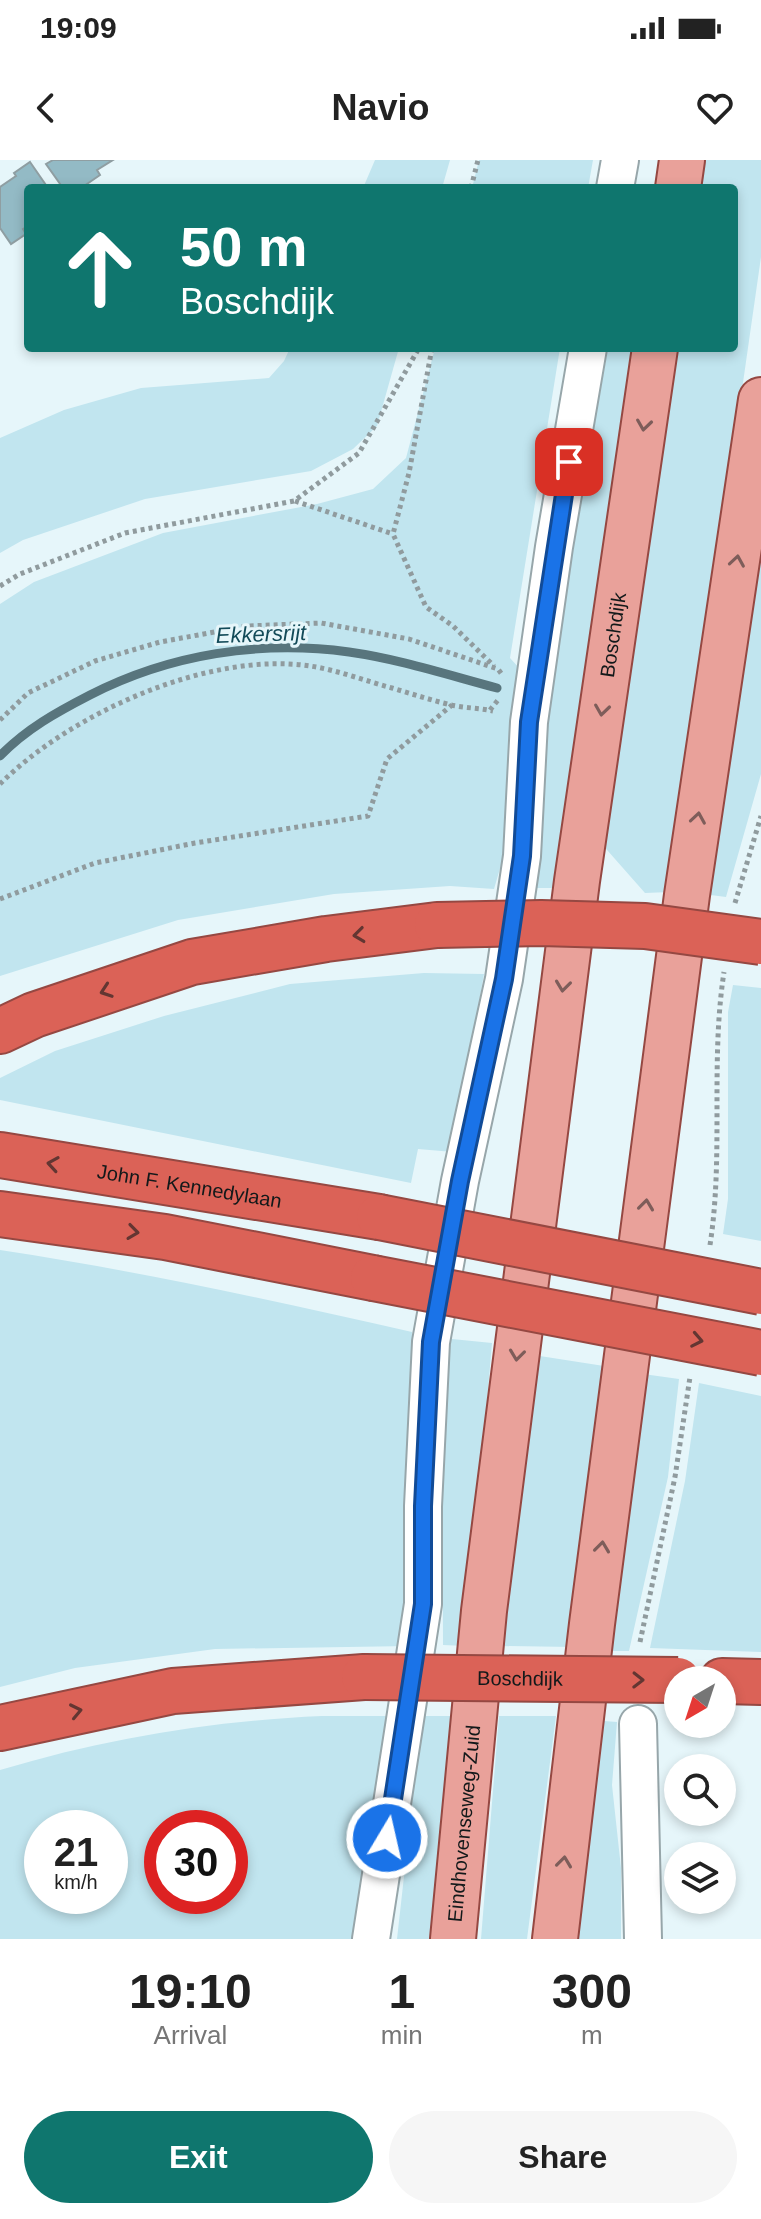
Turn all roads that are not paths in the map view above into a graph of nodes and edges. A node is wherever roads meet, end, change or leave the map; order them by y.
1 (620, 160) edge
2 (682, 160) edge
3 (616, 184) edge
4 (679, 184) edge
5 (587, 352) edge
6 (654, 352) edge
7 (761, 400) edge
8 (761, 942) edge
9 (0, 1031) edge
10 (0, 1155) edge
11 (0, 1214) edge
12 (761, 1292) edge
13 (761, 1353) edge
14 (484, 1611) joint
15 (664, 1680) edge
16 (736, 1681) edge
17 (761, 1682) edge
18 (638, 1724) dead end
19 (0, 1728) edge
20 (371, 1939) edge
21 (453, 1939) edge
22 (555, 1939) edge
23 (643, 1939) edge

1 - 3 street
2 - 4 main road
5 - 20 street
6 -> 14 main road, Boschdijk
22 -> 7 main road
8 -> 9 highway, bridge
12 -> 10 highway, John F. Kennedylaan, bridge
11 -> 13 highway, bridge
14 - 21 main road, Eindhovenseweg-Zuid
19 -> 15 highway, Boschdijk, bridge
16 - 17 highway
18 - 23 street

